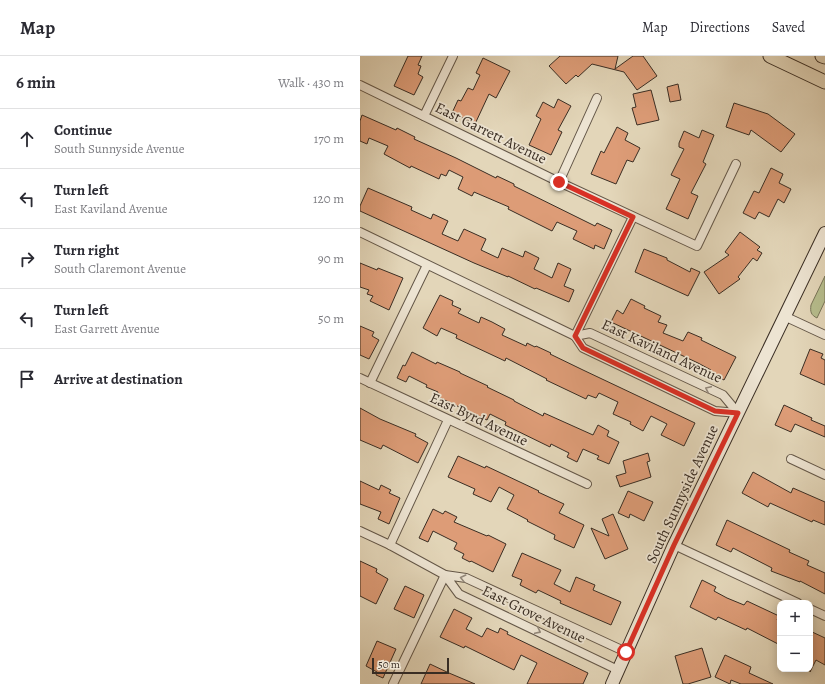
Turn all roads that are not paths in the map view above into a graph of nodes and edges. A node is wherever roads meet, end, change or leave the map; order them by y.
1 (453, 56) edge
2 (770, 56) edge
3 (822, 56) edge
4 (825, 57) edge
5 (825, 82) edge
6 (360, 85) edge
7 (597, 98) dead end
8 (424, 116) junction
9 (736, 164) dead end
10 (559, 182) junction
11 (633, 217) junction
12 (360, 232) edge
13 (825, 233) edge
14 (427, 265) junction
15 (784, 316) junction
16 (825, 335) edge
17 (575, 336) junction
18 (360, 378) edge
19 (370, 383) junction
20 (738, 413) junction
21 (448, 420) junction
22 (791, 459) dead end
23 (825, 475) edge
24 (587, 484) dead end
25 (360, 531) edge
26 (390, 545) junction
27 (674, 545) junction
28 (445, 575) junction
29 (792, 600) edge
30 (813, 610) edge
31 (825, 616) edge
32 (626, 652) junction
33 (618, 670) junction
34 (393, 684) edge
35 (612, 684) edge

1 - 8 street
2 - 5 main road
3 - 4 main road
6 - 8 street, East Garrett Avenue
7 - 10 street
8 - 10 street, East Garrett Avenue
9 - 11 street, East Garrett Avenue
10 - 11 street, East Garrett Avenue
11 - 17 street
12 - 14 street, East Kaviland Avenue
13 - 15 street, South Sunnyside Avenue
14 - 17 street, East Kaviland Avenue
14 - 19 street
15 - 16 street
15 - 20 street, South Sunnyside Avenue
17 - 20 street, East Kaviland Avenue
20 -> 17 street, East Kaviland Avenue
18 - 19 street, East Byrd Avenue
19 - 21 street, East Byrd Avenue
20 - 27 street, South Sunnyside Avenue
21 - 24 street, East Byrd Avenue
21 - 26 street
22 - 23 street
25 - 26 street, East Grove Avenue
26 - 28 street, East Grove Avenue
27 - 29 street
27 - 32 street, South Sunnyside Avenue
32 -> 28 street, East Grove Avenue
28 -> 33 street, East Grove Avenue
28 - 34 street
30 - 31 street
32 - 33 street, South Sunnyside Avenue
33 - 35 street, South Sunnyside Avenue

